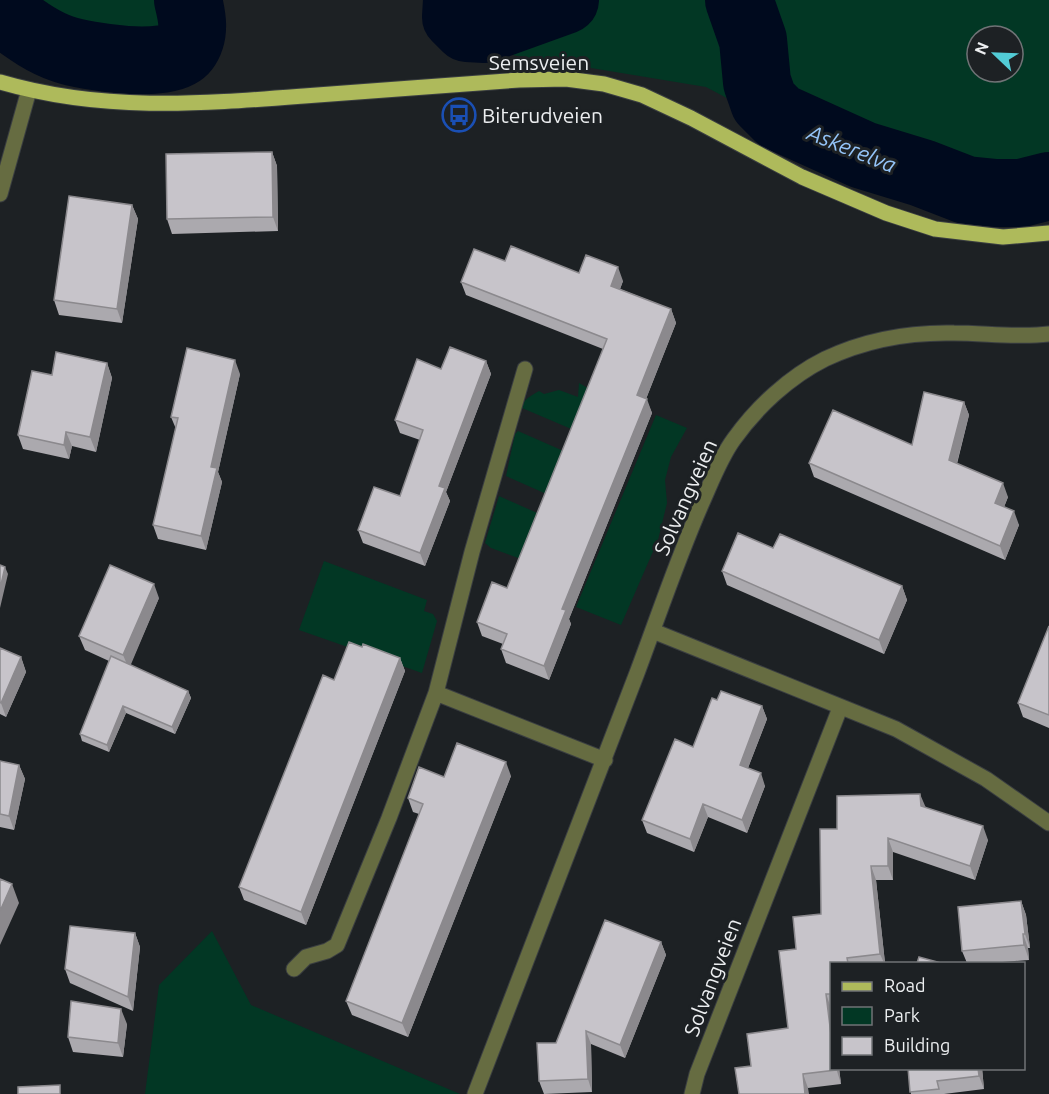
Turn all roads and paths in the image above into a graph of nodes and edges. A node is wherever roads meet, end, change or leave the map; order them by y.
1 (0, 82) edge
2 (29, 90) junction
3 (0, 194) edge
4 (1049, 232) edge
5 (1049, 333) edge
6 (525, 369) dead end
7 (653, 631) junction
8 (436, 693) junction
9 (840, 708) junction
10 (604, 760) junction
11 (1049, 823) edge
12 (294, 969) dead end
13 (475, 1094) edge
14 (692, 1094) edge

1 - 2 main road, Semsveien
2 - 3 street
2 - 4 main road, Semsveien
5 - 7 street, Solvangveien
6 - 8 street
7 - 9 street
7 - 10 street, Solvangveien
8 - 10 street
8 - 12 street
9 - 11 street
9 - 14 street, Solvangveien
10 - 13 street, Solvangveien

